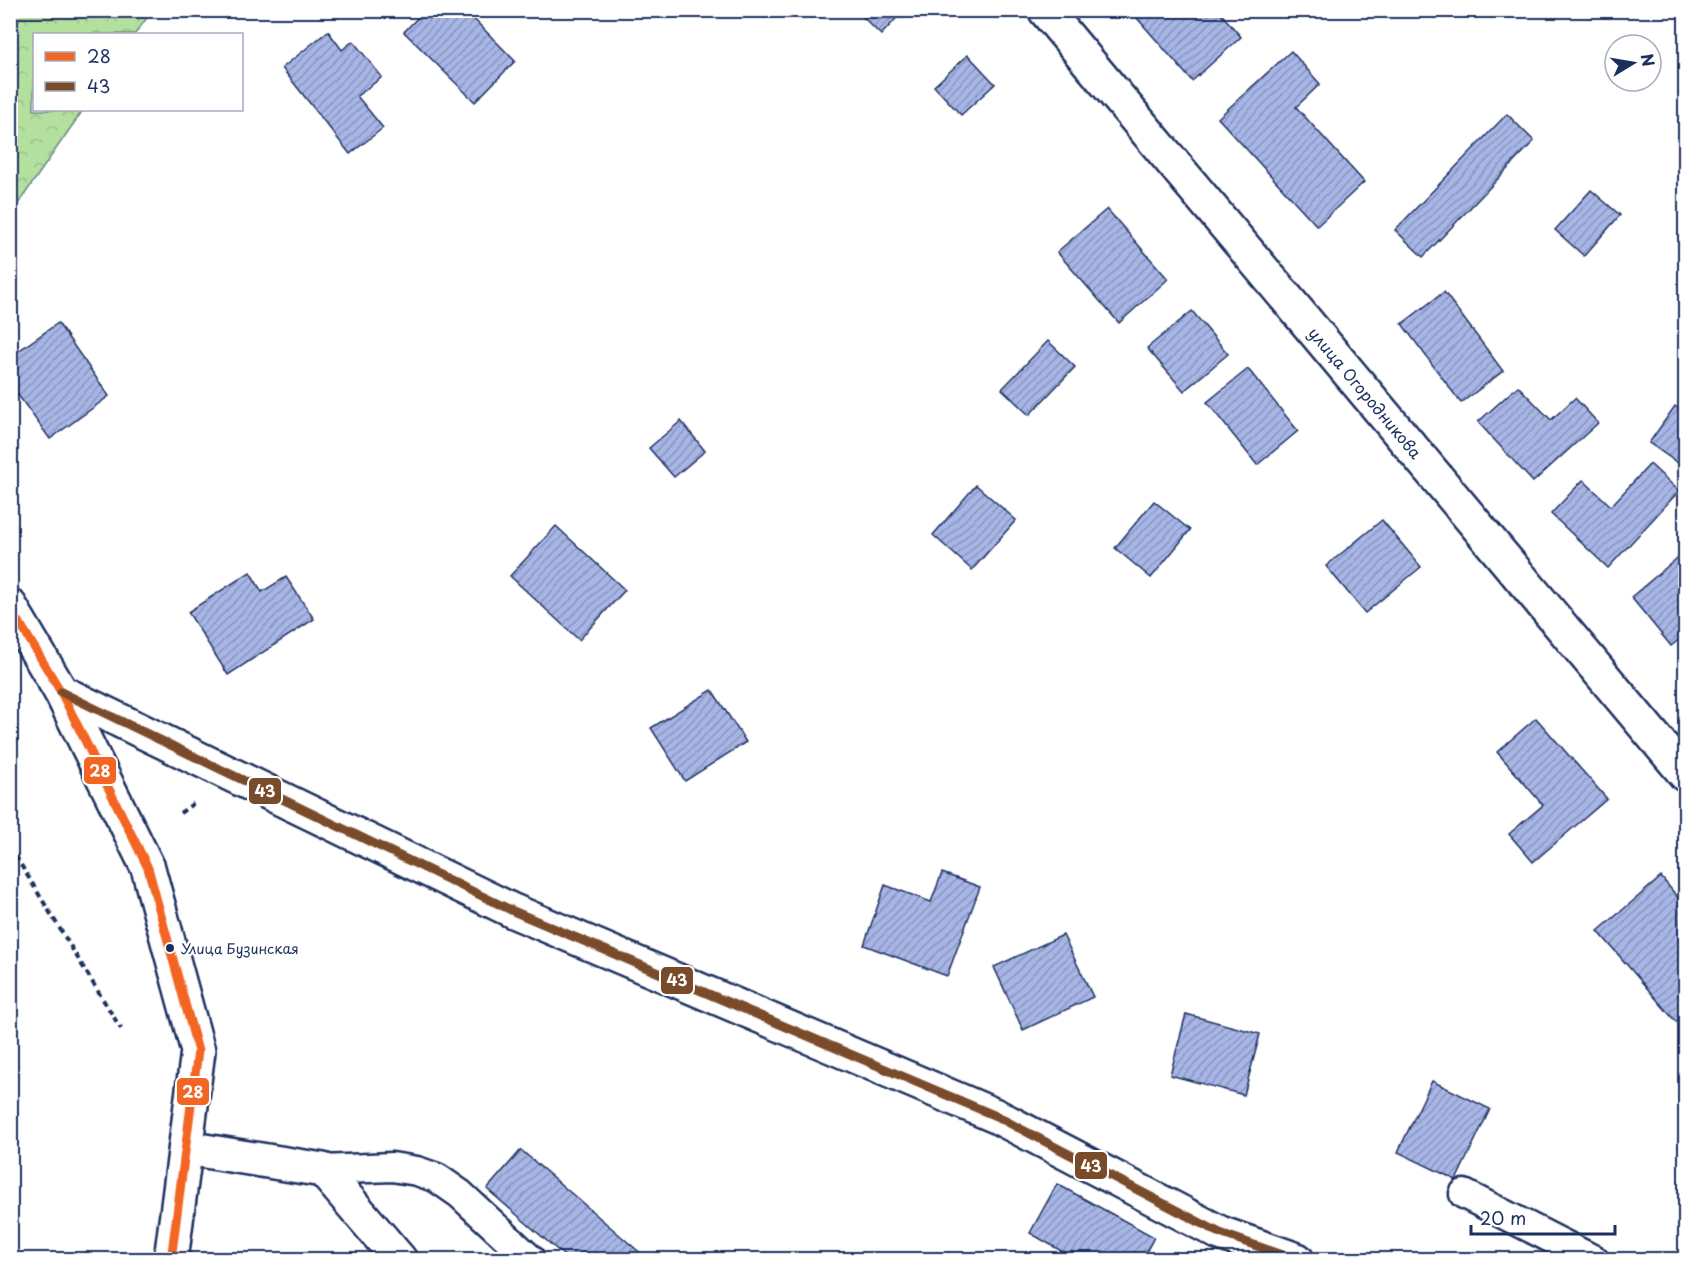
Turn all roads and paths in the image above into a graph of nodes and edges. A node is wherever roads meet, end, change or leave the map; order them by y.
1 (1050, 12) edge
2 (10, 606) edge
3 (61, 692) junction
4 (1686, 775) edge
5 (10, 847) edge
6 (121, 1029) dead end
7 (186, 1148) junction
8 (323, 1170) junction
9 (1464, 1194) dead end
10 (171, 1260) edge
11 (400, 1260) edge
12 (531, 1260) edge
13 (1297, 1260) edge
14 (1594, 1260) edge

1 - 4 main road, улица Огородникова
2 - 3 main road
3 - 7 main road
3 - 13 main road
5 - 6 path
7 - 8 main road
7 - 10 main road
8 - 11 main road
8 - 12 lane
9 - 14 lane

